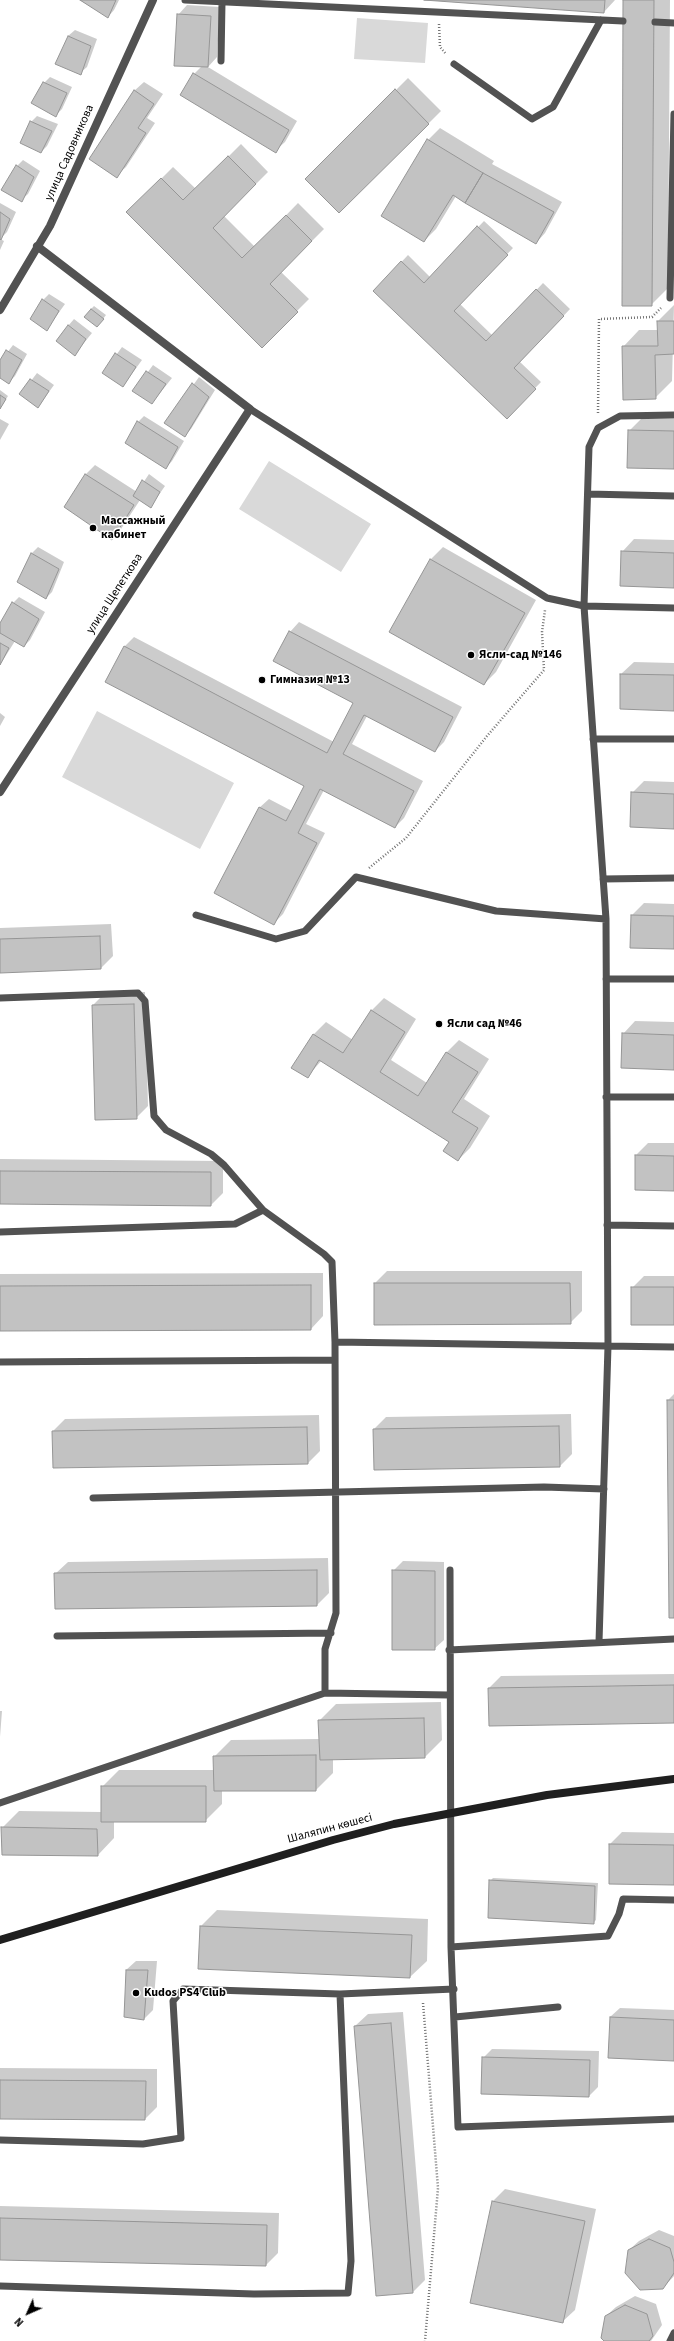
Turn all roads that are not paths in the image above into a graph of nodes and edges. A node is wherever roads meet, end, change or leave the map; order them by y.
1 (153, 0) edge
2 (185, 0) edge
3 (222, 2) junction
4 (601, 20) junction
5 (623, 20) dead end
6 (655, 22) dead end
7 (674, 23) edge
8 (221, 60) dead end
9 (454, 64) road end
10 (674, 114) edge
11 (37, 246) junction
12 (670, 298) road end
13 (0, 310) edge
14 (250, 409) junction
15 (674, 415) edge
16 (588, 494) junction
17 (674, 496) edge
18 (584, 606) junction
19 (674, 608) edge
20 (593, 739) junction
21 (674, 739) edge
22 (0, 792) edge
23 (674, 878) edge
24 (603, 879) junction
25 (196, 915) dead end
26 (606, 919) junction
27 (606, 979) junction
28 (674, 979) edge
29 (0, 998) edge
30 (606, 1097) junction
31 (674, 1097) edge
32 (263, 1210) junction
33 (606, 1225) junction
34 (674, 1226) edge
35 (0, 1232) edge
36 (335, 1342) junction
37 (608, 1346) junction
38 (674, 1347) edge
39 (334, 1360) junction
40 (0, 1362) edge
41 (604, 1489) junction
42 (335, 1492) junction
43 (93, 1498) dead end
44 (450, 1570) dead end
45 (331, 1633) junction
46 (57, 1636) dead end
47 (674, 1639) edge
48 (599, 1642) junction
49 (449, 1650) junction
50 (325, 1692) junction
51 (449, 1695) junction
52 (674, 1779) edge
53 (0, 1803) edge
54 (450, 1813) junction
55 (674, 1900) edge
56 (0, 1940) edge
57 (451, 1947) junction
58 (454, 1989) junction
59 (340, 1994) junction
60 (558, 2007) dead end
61 (455, 2017) junction
62 (674, 2119) edge
63 (0, 2140) edge
64 (0, 2286) edge
65 (674, 2333) edge
66 (670, 2341) edge

1 - 11 street, улица Садовникова
2 - 3 lane
3 - 4 lane
3 - 8 lane
4 - 5 lane
4 - 9 lane
6 - 7 lane
10 - 12 lane
11 - 13 street, улица Садовникова
11 - 14 street
14 - 18 lane
14 - 22 street, улица Щепеткова
15 - 16 lane
16 - 17 lane
16 - 18 lane
18 - 19 lane
18 - 20 lane
20 - 21 lane
20 - 24 lane
23 - 24 lane
24 - 26 lane
25 - 26 lane
26 - 27 lane
27 - 28 lane
27 - 30 lane
29 - 32 lane
30 - 31 lane
30 - 33 lane
32 - 35 lane
32 - 36 lane
33 - 34 lane
33 - 37 lane
36 - 37 lane
36 - 39 lane
37 - 38 lane
37 - 41 lane
39 - 40 lane
39 - 42 lane
41 - 42 lane
41 - 48 lane
42 - 43 lane
42 - 45 lane
44 - 49 lane
45 - 46 lane
45 - 50 lane
47 - 48 lane
48 - 49 lane
49 - 51 lane
50 - 51 lane
50 - 53 lane
51 - 54 lane
52 - 54 main road, Шаляпин көшесі
54 - 56 main road, Шаляпин көшесі
54 - 57 lane
55 - 57 lane
57 - 58 lane
58 - 59 lane
58 - 61 lane
59 - 63 lane
59 - 64 lane
60 - 61 lane
61 - 62 lane
65 - 66 lane

